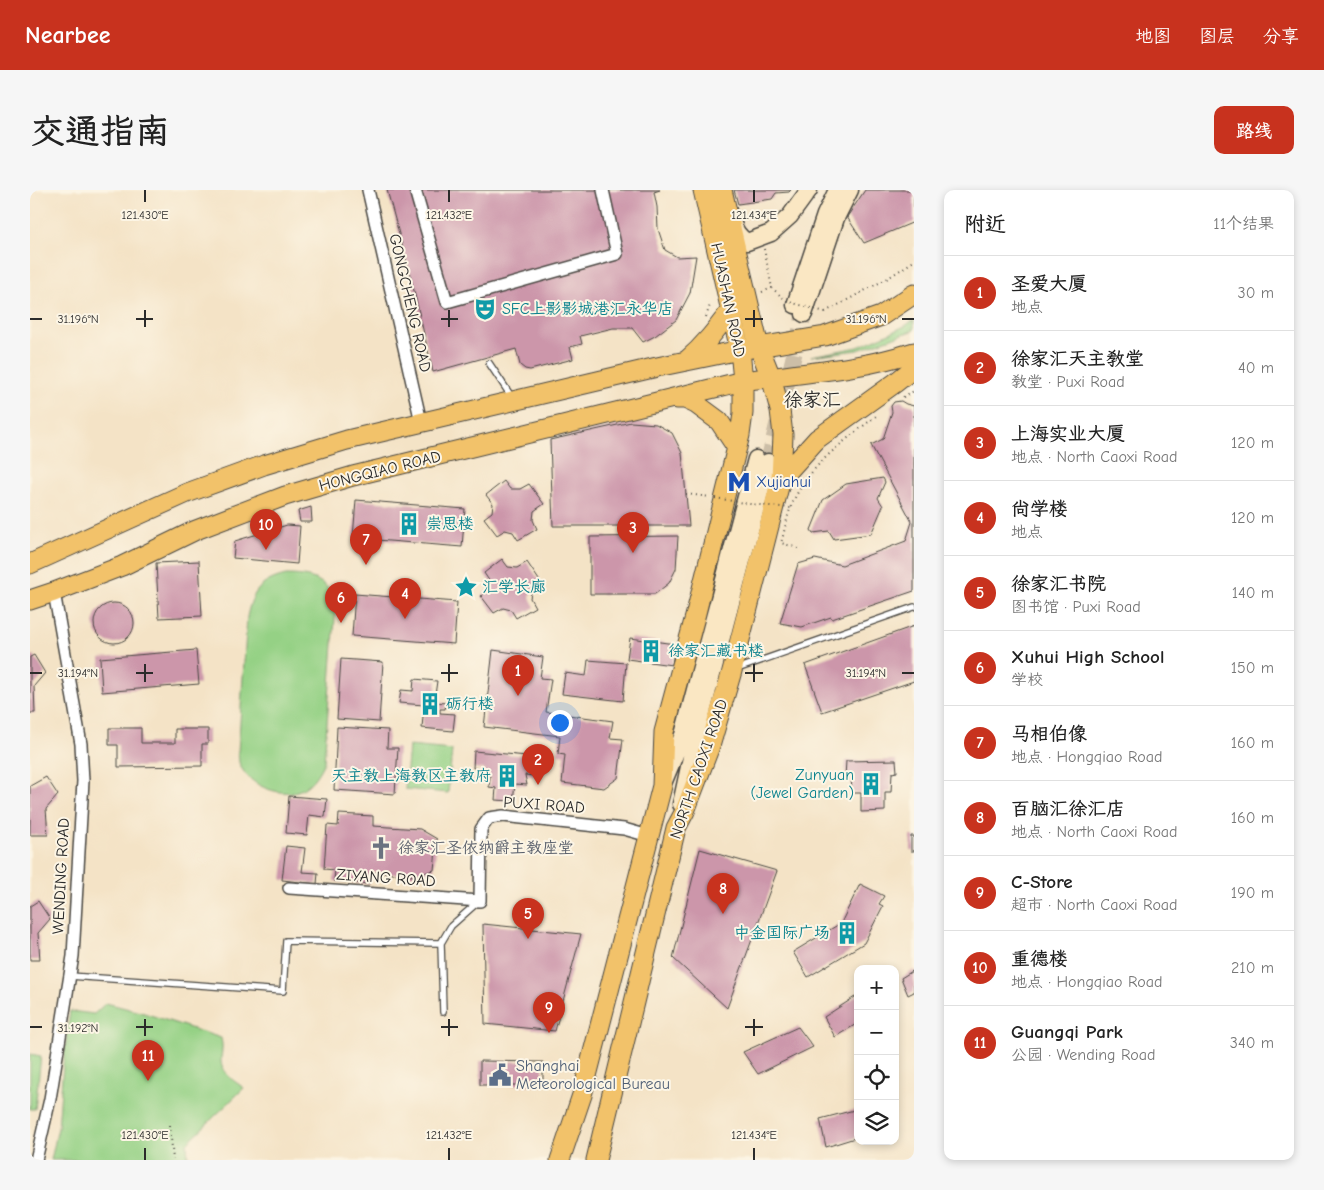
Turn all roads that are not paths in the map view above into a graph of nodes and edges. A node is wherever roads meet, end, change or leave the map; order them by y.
1 (368, 190) edge
2 (415, 190) edge
3 (603, 190) edge
4 (703, 190) edge
5 (722, 190) edge
6 (809, 190) edge
7 (837, 190) edge
8 (850, 190) edge
9 (914, 294) edge
10 (731, 310) junction
11 (759, 347) junction
12 (740, 350) junction
13 (914, 352) edge
14 (685, 362) junction
15 (489, 364) dead end
16 (914, 368) edge
17 (771, 377) junction
18 (743, 381) junction
19 (669, 400) junction
20 (512, 401) junction
21 (421, 422) junction
22 (737, 448) junction
23 (780, 479) junction
24 (30, 564) edge
25 (54, 592) junction
26 (30, 600) edge
27 (914, 607) edge
28 (732, 671) junction
29 (662, 786) junction
30 (676, 828) junction
31 (649, 836) junction
32 (290, 888) dead end
33 (480, 900) junction
34 (441, 943) junction
35 (69, 976) junction
36 (443, 1012) dead end
37 (36, 1160) edge
38 (560, 1160) edge
39 (596, 1160) edge

1 - 21 street, GONGCHENG ROAD
2 - 3 street
4 - 10 main road, HUASHAN ROAD
5 - 6 main road
5 - 11 main road, HUASHAN ROAD
7 - 8 main road
9 - 11 main road
10 - 12 main road, HUASHAN ROAD
10 - 14 main road
11 - 12 main road
11 - 17 main road, HUASHAN ROAD
12 - 14 main road
12 - 18 main road, HUASHAN ROAD
13 - 17 main road, HONGQIAO ROAD
14 - 20 main road
15 - 20 lane
16 - 23 main road
17 - 18 main road, HONGQIAO ROAD
17 - 23 main road, NORTH CAOXI ROAD
18 - 19 main road, HONGQIAO ROAD
18 - 22 main road, NORTH CAOXI ROAD
19 - 22 main road
19 - 25 main road, HONGQIAO ROAD
20 - 21 main road
21 - 24 main road
22 - 29 main road, NORTH CAOXI ROAD
23 - 28 main road, NORTH CAOXI ROAD
25 - 26 main road, HONGQIAO ROAD
25 - 35 street, WENDING ROAD
27 - 28 lane
28 - 30 main road, NORTH CAOXI ROAD
29 - 30 main road
29 - 31 main road, NORTH CAOXI ROAD
30 - 39 main road, NORTH CAOXI ROAD
31 - 33 street, PUXI ROAD
31 - 38 main road, NORTH CAOXI ROAD
32 - 33 street, ZIYANG ROAD
33 - 34 lane
34 - 35 lane
34 - 36 lane
35 - 37 street, WENDING ROAD

